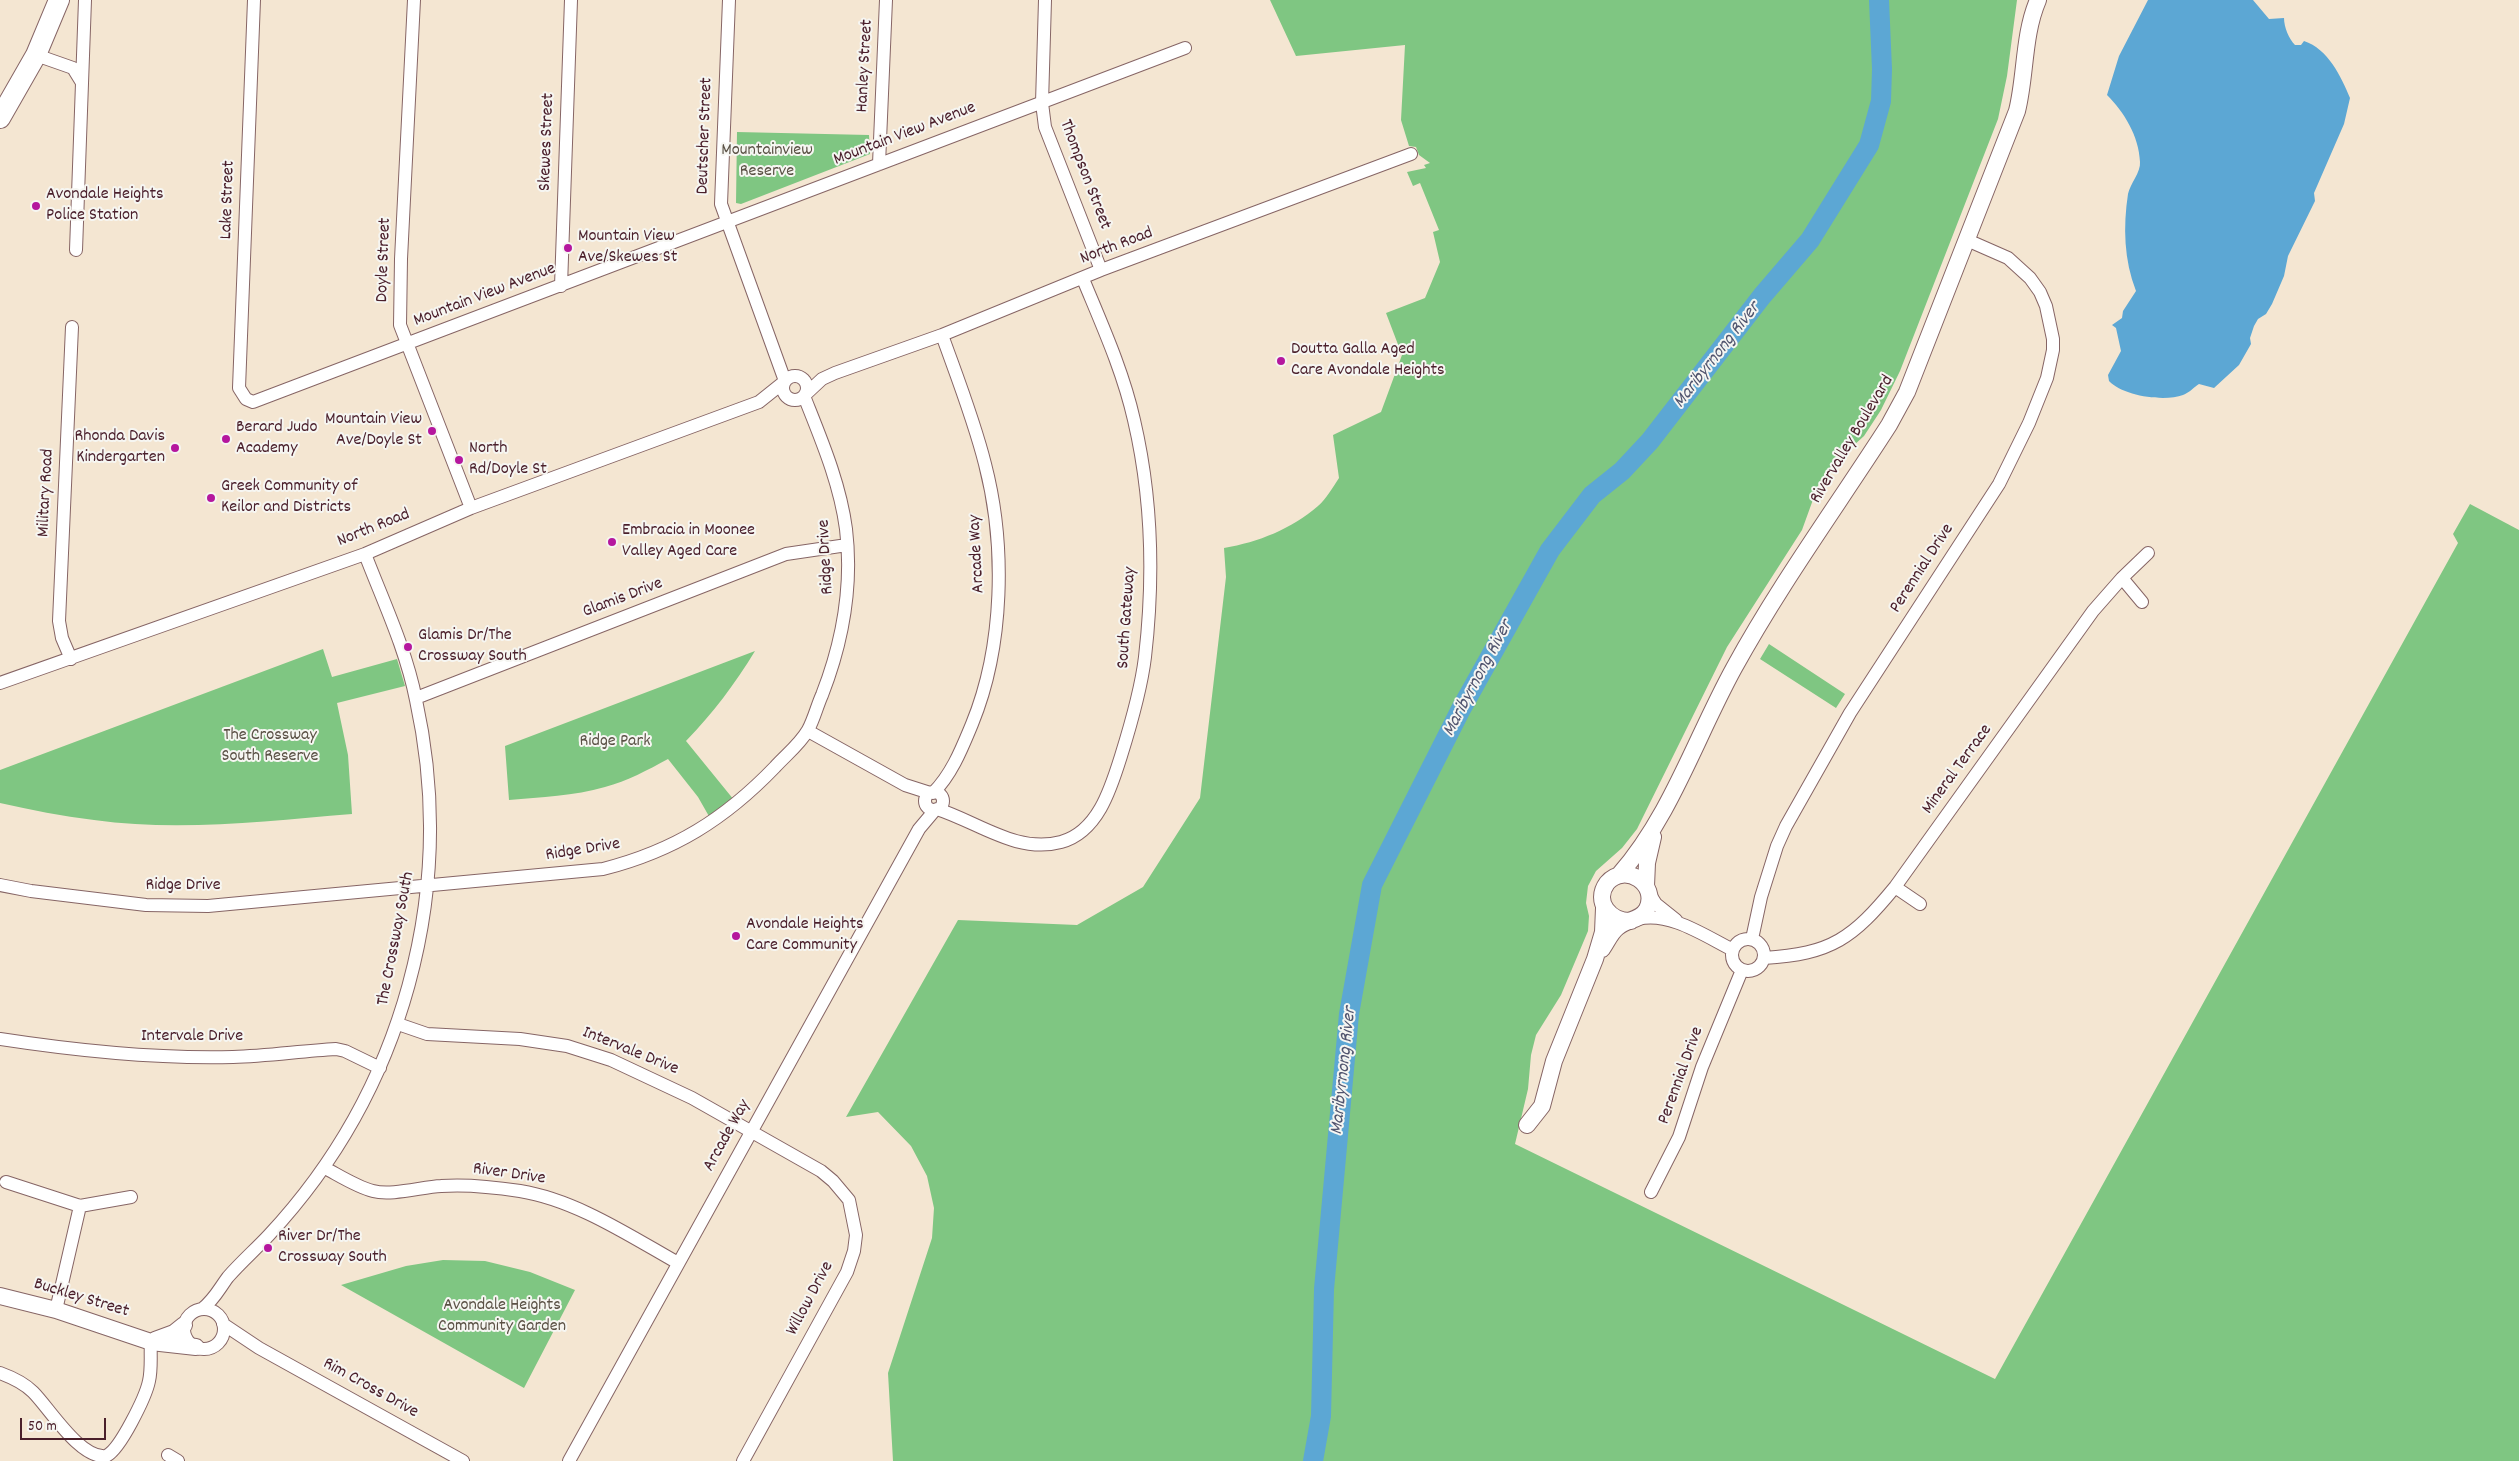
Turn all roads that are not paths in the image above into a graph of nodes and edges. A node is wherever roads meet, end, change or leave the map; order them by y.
1 (59, 0) edge
2 (85, 0) edge
3 (254, 0) edge
4 (414, 0) edge
5 (571, 0) edge
6 (729, 0) edge
7 (886, 0) edge
8 (1046, 0) edge
9 (2038, 0) edge
10 (1185, 48) dead end
11 (36, 55) junction
12 (81, 81) junction
13 (1042, 103) junction
14 (0, 118) edge
15 (1411, 154) dead end
16 (879, 164) junction
17 (726, 222) junction
18 (1967, 240) junction
19 (76, 250) dead end
20 (1101, 270) junction
21 (1082, 279) junction
22 (561, 286) junction
23 (72, 327) dead end
24 (942, 335) junction
25 (408, 344) junction
26 (776, 353) junction
27 (785, 382) junction
28 (800, 391) junction
29 (246, 399) joint
30 (759, 402) junction
31 (471, 508) junction
32 (847, 545) junction
33 (2148, 553) dead end
34 (365, 554) junction
35 (2122, 578) junction
36 (2142, 602) dead end
37 (71, 659) junction
38 (0, 682) edge
39 (416, 698) junction
40 (808, 730) junction
41 (934, 801) junction
42 (1660, 818) junction
43 (1619, 876) junction
44 (0, 885) edge
45 (428, 887) junction
46 (1895, 887) junction
47 (1647, 889) junction
48 (1920, 904) dead end
49 (1604, 908) junction
50 (1634, 920) junction
51 (1690, 929) junction
52 (1752, 939) junction
53 (1733, 950) junction
54 (1764, 958) junction
55 (1595, 959) junction
56 (1742, 970) junction
57 (398, 1024) junction
58 (0, 1039) edge
59 (380, 1068) junction
60 (1527, 1125) dead end
61 (751, 1130) junction
62 (326, 1168) junction
63 (6, 1182) dead end
64 (1651, 1192) dead end
65 (131, 1197) dead end
66 (80, 1206) junction
67 (678, 1263) junction
68 (223, 1285) junction
69 (0, 1296) edge
70 (202, 1309) junction
71 (56, 1310) junction
72 (221, 1321) junction
73 (184, 1325) junction
74 (150, 1342) junction
75 (215, 1345) junction
76 (196, 1347) junction
77 (259, 1348) junction
78 (0, 1373) edge
79 (106, 1459) edge
80 (463, 1461) edge
81 (570, 1461) edge
82 (743, 1461) edge

1 - 11 main road
2 - 12 street
3 - 29 street, Lake Street
4 - 25 street, Doyle Street
5 - 22 street, Skewes Street
6 - 17 street, Deutscher Street
7 - 16 street, Hanley Street
8 - 13 street, Thompson Street
9 - 18 street, Rivervalley Boulevard
10 - 13 street, Mountain View Avenue
11 - 12 street
11 - 14 main road
12 - 19 street
13 - 16 street, Mountain View Avenue
13 - 20 street, Thompson Street
15 - 20 street, North Road
16 - 17 street, Mountain View Avenue
17 - 22 street, Mountain View Avenue
17 - 26 street, Deutscher Street
18 - 42 street, Rivervalley Boulevard
18 - 52 street, Perennial Drive
20 - 21 street, North Road
21 - 24 street, North Road
21 - 41 street, South Gateway
22 - 25 street, Mountain View Avenue
23 - 37 street, Military Road
24 - 28 street, North Road
24 - 41 street, Arcade Way
25 - 29 street, Mountain View Avenue
25 - 31 street, Doyle Street
26 - 27 street, Deutscher Street
26 - 28 street, Deutscher Street
27 - 28 street, North Road
27 - 28 street, Deutscher Street
27 - 30 street, North Road
28 - 30 street, North Road
28 - 32 street, Ridge Drive
30 - 31 street, North Road
31 - 34 street, North Road
32 - 39 street, Glamis Drive
32 - 40 street, Ridge Drive
33 - 35 street, Mineral Terrace
34 - 37 street, North Road
34 - 39 street, The Crossway South
35 - 36 street
35 - 46 street, Mineral Terrace
37 - 38 street, North Road
39 - 45 street, The Crossway South
40 - 41 street, South Gateway
40 - 45 street, Ridge Drive
41 - 61 street, Arcade Way
42 - 43 street, Rivervalley Boulevard
42 - 47 street, Rivervalley Boulevard
43 - 47 street
43 - 49 street
44 - 45 street, Ridge Drive
45 - 57 street, The Crossway South
46 - 48 street
46 - 54 street, Mineral Terrace
47 - 50 street
47 - 51 street
49 - 50 street
49 - 55 street
50 - 51 street
50 - 55 street
51 - 53 street
52 - 53 street
52 - 54 street
53 - 56 street
54 - 56 street
55 - 60 street
56 - 64 street, Perennial Drive
57 - 59 street, The Crossway South
57 - 61 street, Intervale Drive
58 - 59 street, Intervale Drive
59 - 62 street, The Crossway South
61 - 67 street, Arcade Way
61 - 82 street, Willow Drive
62 - 67 street, River Drive
62 - 68 street, The Crossway South
63 - 66 street
65 - 66 street
66 - 71 street
67 - 81 street, Arcade Way
68 - 70 street, The Crossway South
68 - 72 street
69 - 71 street, Buckley Street
70 - 72 street
70 - 73 street
71 - 74 street, Buckley Street
72 - 75 street
72 - 77 street, Rim Cross Drive
73 - 74 street
73 - 76 street
74 - 76 street, Buckley Street
74 - 79 street
75 - 76 street
75 - 77 street, Rim Cross Drive
77 - 80 street, Rim Cross Drive
78 - 79 street

